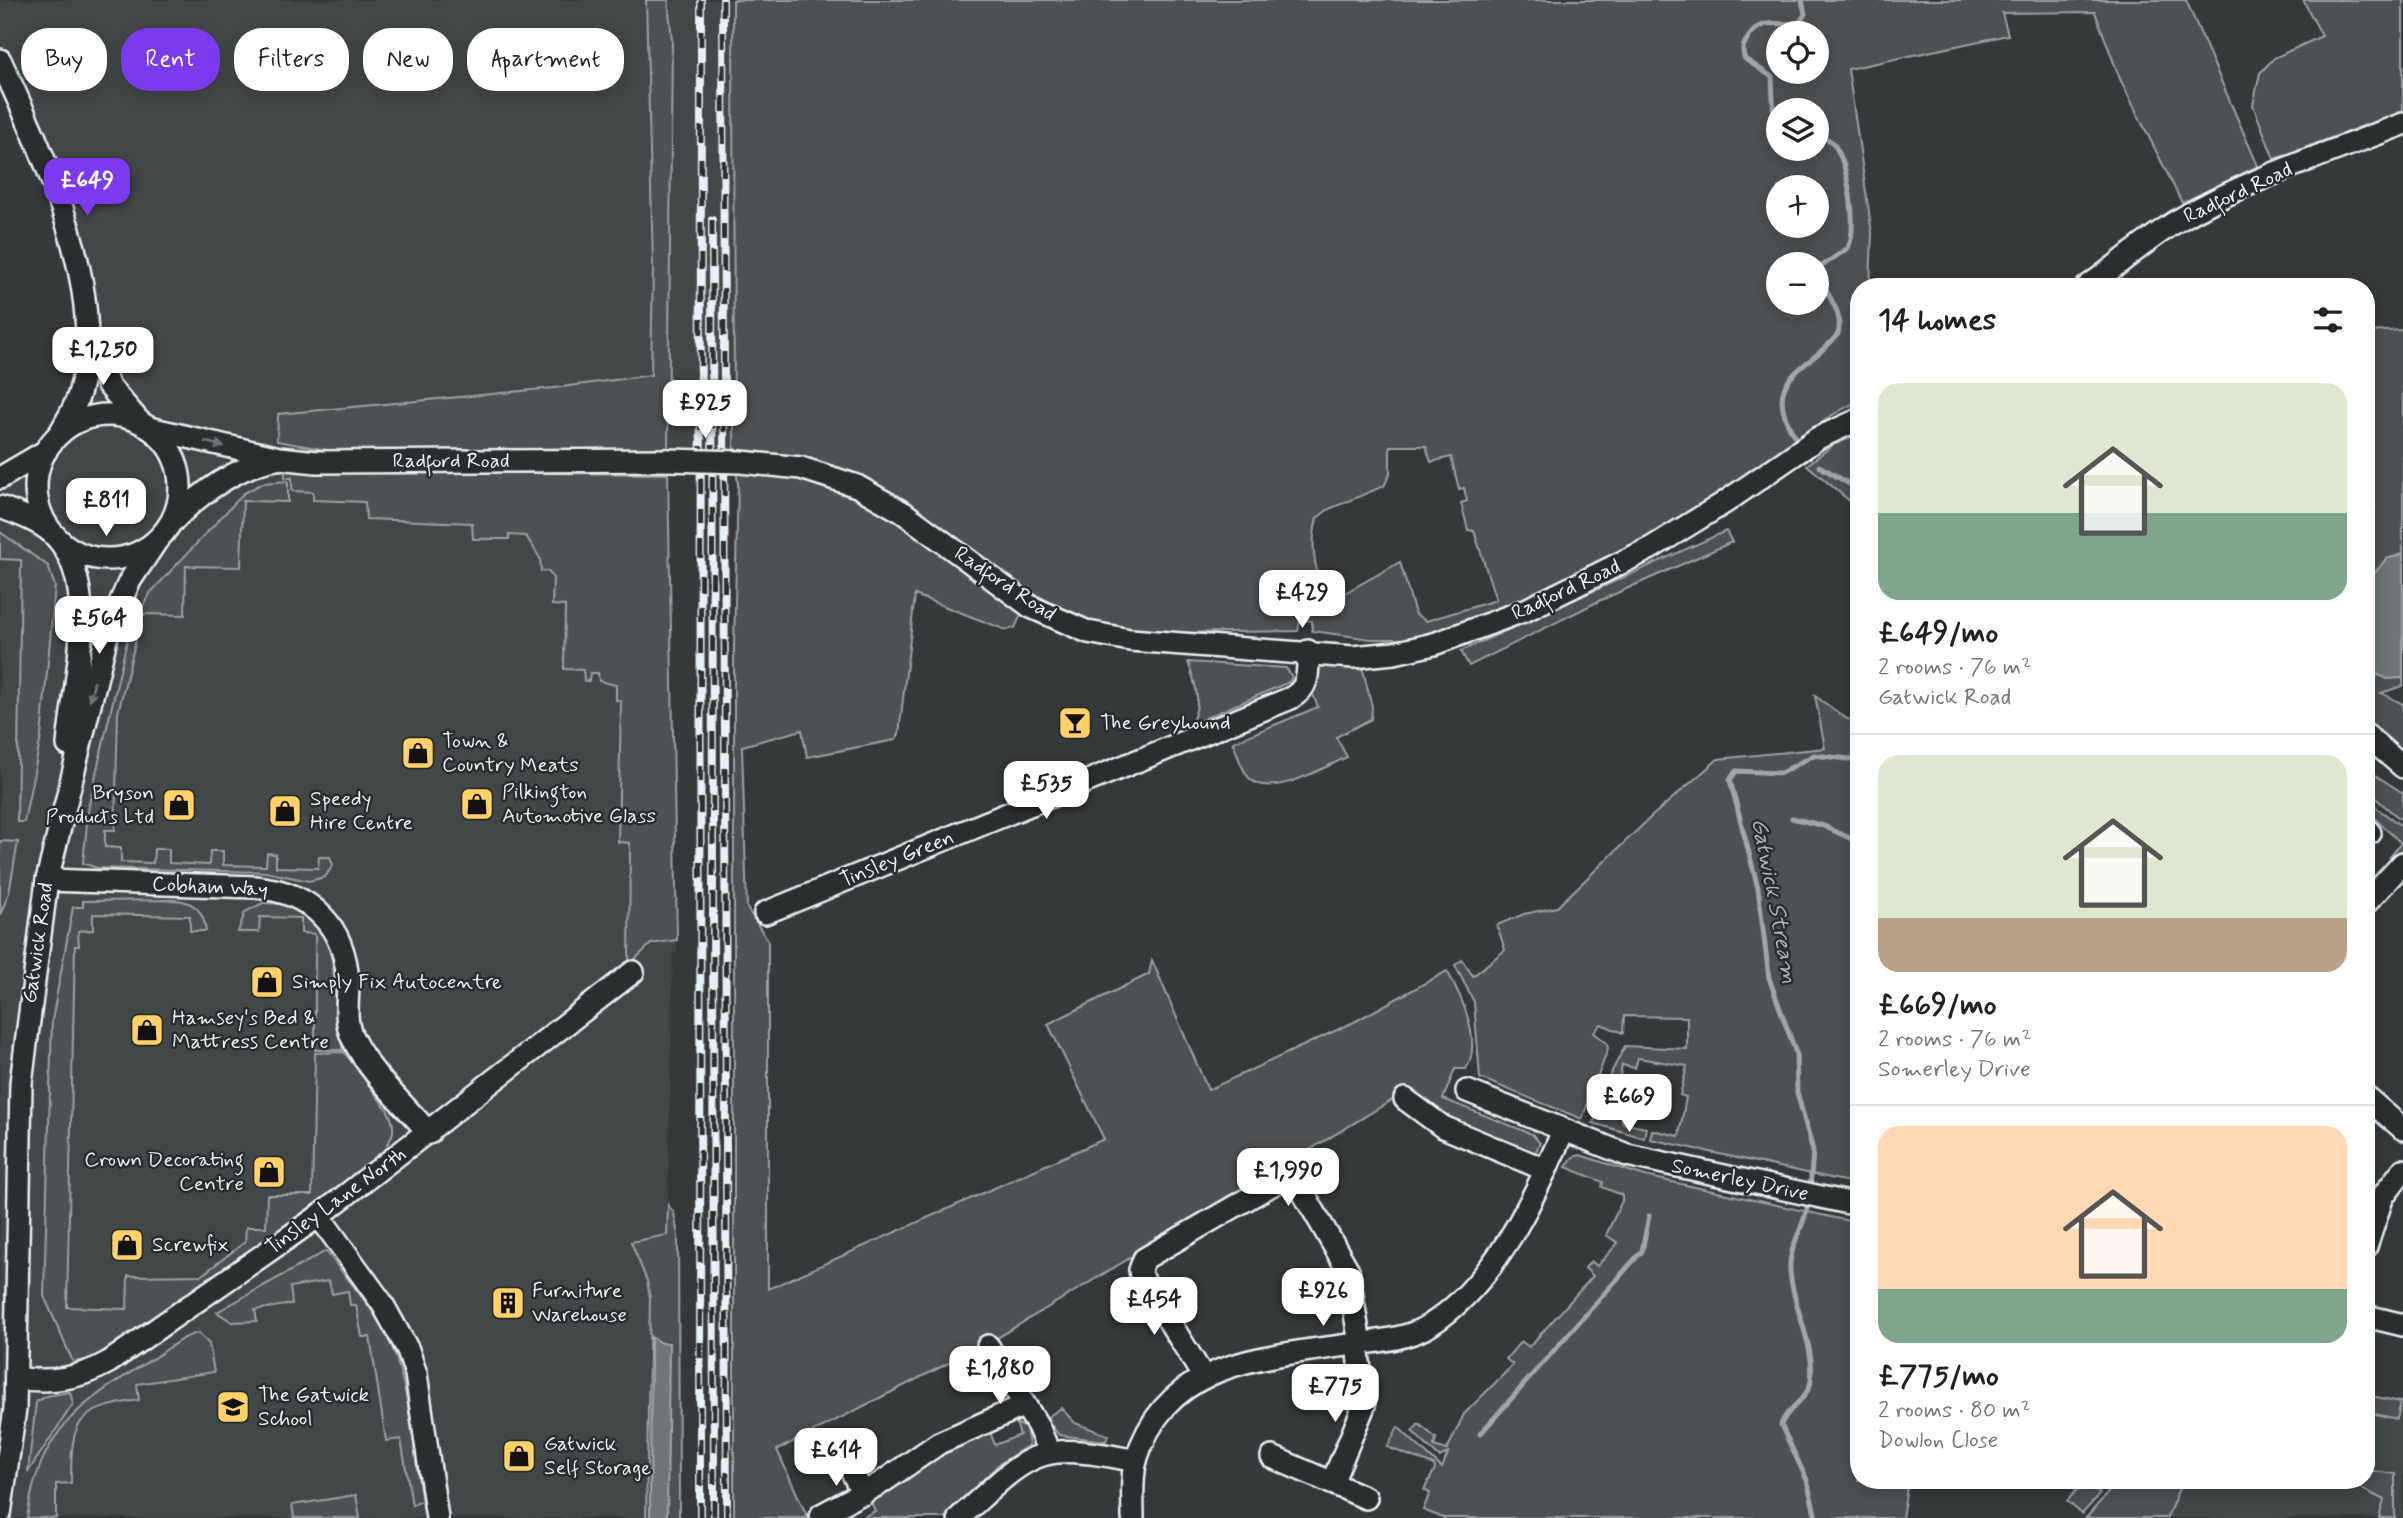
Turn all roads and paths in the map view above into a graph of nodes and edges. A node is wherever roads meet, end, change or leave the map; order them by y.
1 (0, 60) edge
2 (2403, 124) edge
3 (2099, 278) edge
4 (86, 320) junction
5 (1850, 419) edge
6 (1850, 423) edge
7 (145, 426) junction
8 (1838, 427) junction
9 (52, 444) junction
10 (279, 458) junction
11 (0, 478) edge
12 (0, 507) edge
13 (163, 533) junction
14 (56, 537) junction
15 (1308, 651) junction
16 (2375, 749) edge
17 (2403, 767) edge
18 (66, 793) junction
19 (2403, 863) edge
20 (47, 880) junction
21 (2375, 894) edge
22 (765, 914) dead end
23 (633, 972) dead end
24 (1466, 1091) dead end
25 (1405, 1099) dead end
26 (2375, 1105) edge
27 (9, 1126) edge
28 (2403, 1129) edge
29 (1563, 1131) junction
30 (429, 1133) junction
31 (1546, 1170) junction
32 (2403, 1170) edge
33 (1850, 1203) edge
34 (319, 1216) junction
35 (2375, 1220) edge
36 (9, 1292) edge
37 (2375, 1318) edge
38 (2403, 1325) edge
39 (1359, 1344) junction
40 (988, 1346) dead end
41 (1203, 1376) junction
42 (16, 1378) junction
43 (1025, 1405) junction
44 (1049, 1452) junction
45 (1272, 1457) dead end
46 (1136, 1461) junction
47 (847, 1462) dead end
48 (1332, 1483) junction
49 (863, 1494) junction
50 (1365, 1499) dead end
51 (0, 1514) edge
52 (821, 1515) dead end
53 (436, 1518) edge
54 (959, 1518) edge
55 (1133, 1518) edge

1 - 4 street
2 - 3 street, Radford Road
4 - 7 street
4 - 9 street
5 - 8 street
6 - 8 street, Radford Road
7 - 9 street
7 -> 10 street, Radford Road
7 - 13 street
8 - 15 street, Radford Road
9 - 11 street
9 - 14 street
10 - 13 street, Radford Road
10 - 15 street, Radford Road, bridge
12 - 14 street
13 - 14 street
13 -> 18 street, Gatwick Road
14 - 18 street, Gatwick Road
15 - 22 street, Tinsley Green
16 - 17 street
18 - 20 street, Gatwick Road
19 - 21 street
20 - 27 street, Gatwick Road
20 - 30 street, Cobham Way
23 - 30 street, Tinsley Lane North
24 - 29 street, Somerley Drive
25 - 31 street
26 - 28 street
27 - 36 street, Gatwick Road
29 - 31 street
29 - 33 street, Somerley Drive
30 - 34 street, Tinsley Lane North
31 - 39 street
32 - 35 street
34 - 42 street, Tinsley Lane North
34 - 53 street
36 - 42 street, Gatwick Road
37 - 38 street
39 - 41 street
39 - 41 street
39 - 48 street
40 - 43 street
41 - 46 street
42 - 51 street, Gatwick Road
43 - 44 street
43 - 49 street
44 - 46 street
44 - 54 street
45 - 48 street
46 - 55 street
47 - 49 street
48 - 50 street
49 - 52 street

